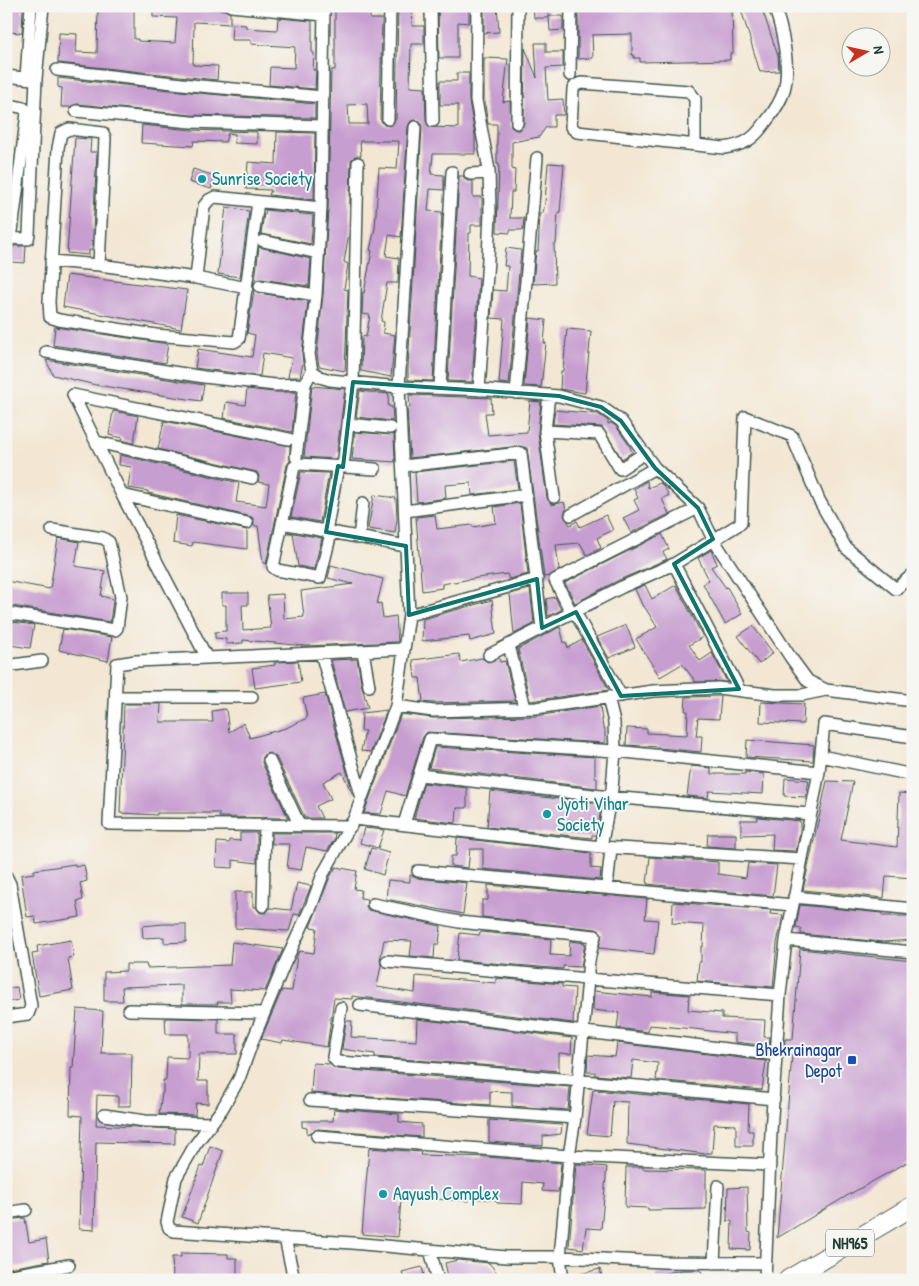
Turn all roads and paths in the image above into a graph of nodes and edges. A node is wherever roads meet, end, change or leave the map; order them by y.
1 (31, 6) edge
2 (43, 6) edge
3 (231, 6) edge
4 (390, 6) edge
5 (431, 6) edge
6 (477, 6) edge
7 (518, 6) edge
8 (571, 6) edge
9 (774, 6) edge
10 (324, 11) edge
11 (57, 70) dead end
12 (570, 75) dead end
13 (6, 76) edge
14 (31, 78) junction
15 (322, 97) junction
16 (6, 104) edge
17 (76, 111) dead end
18 (388, 119) dead end
19 (433, 121) dead end
20 (517, 123) dead end
21 (322, 126) junction
22 (415, 127) dead end
23 (694, 144) junction
24 (538, 158) dead end
25 (358, 163) dead end
26 (452, 172) dead end
27 (489, 173) junction
28 (470, 174) dead end
29 (11, 195) edge
30 (258, 202) junction
31 (321, 208) junction
32 (8, 238) edge
33 (263, 241) dead end
34 (318, 253) junction
35 (52, 261) junction
36 (99, 265) junction
37 (196, 278) junction
38 (260, 286) dead end
39 (247, 288) junction
40 (316, 295) junction
41 (46, 352) dead end
42 (312, 371) junction
43 (353, 382) junction
44 (305, 384) junction
45 (399, 386) junction
46 (440, 388) junction
47 (479, 390) junction
48 (516, 393) junction
49 (549, 395) junction
50 (348, 424) junction
51 (390, 428) dead end
52 (544, 431) junction
53 (289, 439) dead end
54 (97, 442) junction
55 (645, 453) junction
56 (296, 457) dead end
57 (402, 466) junction
58 (341, 467) junction
59 (655, 468) junction
60 (375, 469) dead end
61 (252, 478) dead end
62 (122, 495) junction
63 (526, 495) junction
64 (554, 497) dead end
65 (363, 503) dead end
66 (698, 508) junction
67 (404, 511) junction
68 (571, 515) dead end
69 (247, 523) dead end
70 (282, 523) junction
71 (52, 530) dead end
72 (329, 532) junction
73 (359, 538) junction
74 (713, 539) junction
75 (406, 546) junction
76 (674, 564) junction
77 (913, 574) edge
78 (536, 579) junction
79 (574, 612) junction
80 (6, 613) edge
81 (409, 615) junction
82 (542, 628) junction
83 (509, 645) junction
84 (404, 649) junction
85 (363, 651) junction
86 (321, 653) junction
87 (489, 655) dead end
88 (207, 658) junction
89 (42, 661) dead end
90 (6, 666) edge
91 (369, 686) dead end
92 (739, 689) junction
93 (826, 690) junction
94 (621, 696) junction
95 (116, 697) junction
96 (252, 697) dead end
97 (608, 698) junction
98 (913, 701) edge
99 (396, 706) junction
100 (524, 708) junction
101 (913, 737) edge
102 (616, 750) junction
103 (820, 756) junction
104 (269, 760) dead end
105 (819, 772) junction
106 (420, 775) junction
107 (913, 775) edge
108 (610, 797) junction
109 (362, 798) junction
110 (810, 814) junction
111 (352, 823) junction
112 (404, 824) junction
113 (265, 825) junction
114 (300, 826) junction
115 (606, 848) junction
116 (802, 859) junction
117 (418, 870) dead end
118 (6, 876) edge
119 (607, 888) junction
120 (794, 901) junction
121 (373, 904) dead end
122 (263, 906) dead end
123 (913, 909) edge
124 (786, 940) junction
125 (913, 952) edge
126 (387, 961) dead end
127 (588, 979) junction
128 (780, 995) junction
129 (360, 1005) dead end
130 (341, 1008) dead end
131 (129, 1010) dead end
132 (264, 1013) junction
133 (6, 1017) edge
134 (582, 1031) junction
135 (777, 1055) junction
136 (578, 1080) junction
137 (774, 1099) junction
138 (310, 1100) dead end
139 (104, 1115) dead end
140 (575, 1118) junction
141 (211, 1123) junction
142 (317, 1136) dead end
143 (569, 1156) junction
144 (770, 1165) junction
145 (718, 1186) dead end
146 (913, 1206) edge
147 (26, 1210) dead end
148 (6, 1213) edge
149 (285, 1238) junction
150 (430, 1250) junction
151 (560, 1256) junction
152 (714, 1263) junction
153 (766, 1263) junction
154 (69, 1265) dead end
155 (6, 1276) edge
156 (799, 1277) edge
157 (294, 1280) edge
158 (438, 1280) edge
159 (563, 1280) edge
160 (765, 1280) edge

1 - 14 street
2 - 14 street
3 - 10 street
4 - 18 street
5 - 19 street
6 - 27 street
7 - 20 street
8 - 12 street
9 - 23 street
10 - 15 street
11 - 15 street
13 - 14 street
14 - 32 street
15 - 21 street
16 - 29 street
17 - 21 street
21 - 31 street
22 - 45 street
23 - 23 street
24 - 48 street
25 - 43 street
26 - 46 street
27 - 28 street
27 - 47 street
29 - 32 street
30 - 31 street
30 - 37 street
30 - 39 street
31 - 34 street
33 - 34 street
34 - 40 street
35 - 36 street
35 - 36 street
35 - 39 street
36 - 37 street
37 - 39 street
38 - 40 street
40 - 42 street
41 - 44 street
42 - 43 street
42 - 44 street
43 - 45 street
43 - 50 street
44 - 56 street
45 - 46 street
45 - 57 street
46 - 47 street
47 - 48 street
48 - 49 street
49 - 52 street
49 - 55 street
50 - 51 street
50 - 58 street
52 - 55 street
52 - 64 street
53 - 54 street
54 - 61 street
54 - 62 street
55 - 59 street
57 - 63 street
57 - 67 street
58 - 60 street
58 - 70 street
58 - 72 street
59 - 66 street
59 - 68 street
62 - 69 street
62 - 88 street
63 - 67 street
63 - 78 street
65 - 73 street
66 - 74 street
66 - 79 street
67 - 75 street
70 - 72 street
70 - 72 street
71 - 80 street
72 - 73 street
73 - 75 street
74 - 76 street
74 - 77 street
74 - 93 street
75 - 81 street
76 - 79 street
76 - 92 street
78 - 81 street
78 - 82 street
79 - 82 street
79 - 94 street
81 - 84 street
82 - 83 street
83 - 87 street
83 - 100 street
84 - 85 street
84 - 99 street
85 - 86 street
85 - 91 street
86 - 88 street
86 - 109 street
88 - 95 street
89 - 90 street
92 - 93 street
92 - 94 street
93 - 98 street
94 - 97 street
95 - 96 street
95 - 113 street
97 - 100 street
97 - 102 street
99 - 100 street
99 - 109 street
101 - 103 street
102 - 105 street
102 - 106 street
102 - 108 street
103 - 105 street
103 - 107 street
104 - 114 street
105 - 110 street
106 - 108 street
106 - 112 street
108 - 110 street
108 - 115 street
109 - 111 street
110 - 116 street
111 - 112 street
111 - 114 street
111 - 132 street
112 - 115 street
113 - 114 street
113 - 122 street
115 - 116 street
115 - 119 street
116 - 120 street
117 - 119 street
118 - 133 street
119 - 120 street
120 - 123 street
120 - 124 street
121 - 127 street
124 - 125 street
124 - 128 street
126 - 127 street
127 - 128 street
127 - 134 street
128 - 135 street
129 - 134 street
130 - 136 street
131 - 132 street
132 - 141 street
134 - 135 street
134 - 136 street
135 - 137 street
136 - 137 street
136 - 140 street
137 - 144 street
138 - 140 street
139 - 141 street
140 - 143 street
141 - 149 street
142 - 143 street
143 - 144 street
143 - 151 street
144 - 153 street
145 - 152 street
146 - 156 highway, NH965
147 - 148 street
149 - 150 street
149 - 157 street
150 - 151 street
150 - 158 street
151 - 152 street
151 - 159 street
152 - 153 street
153 - 160 street
154 - 155 street

